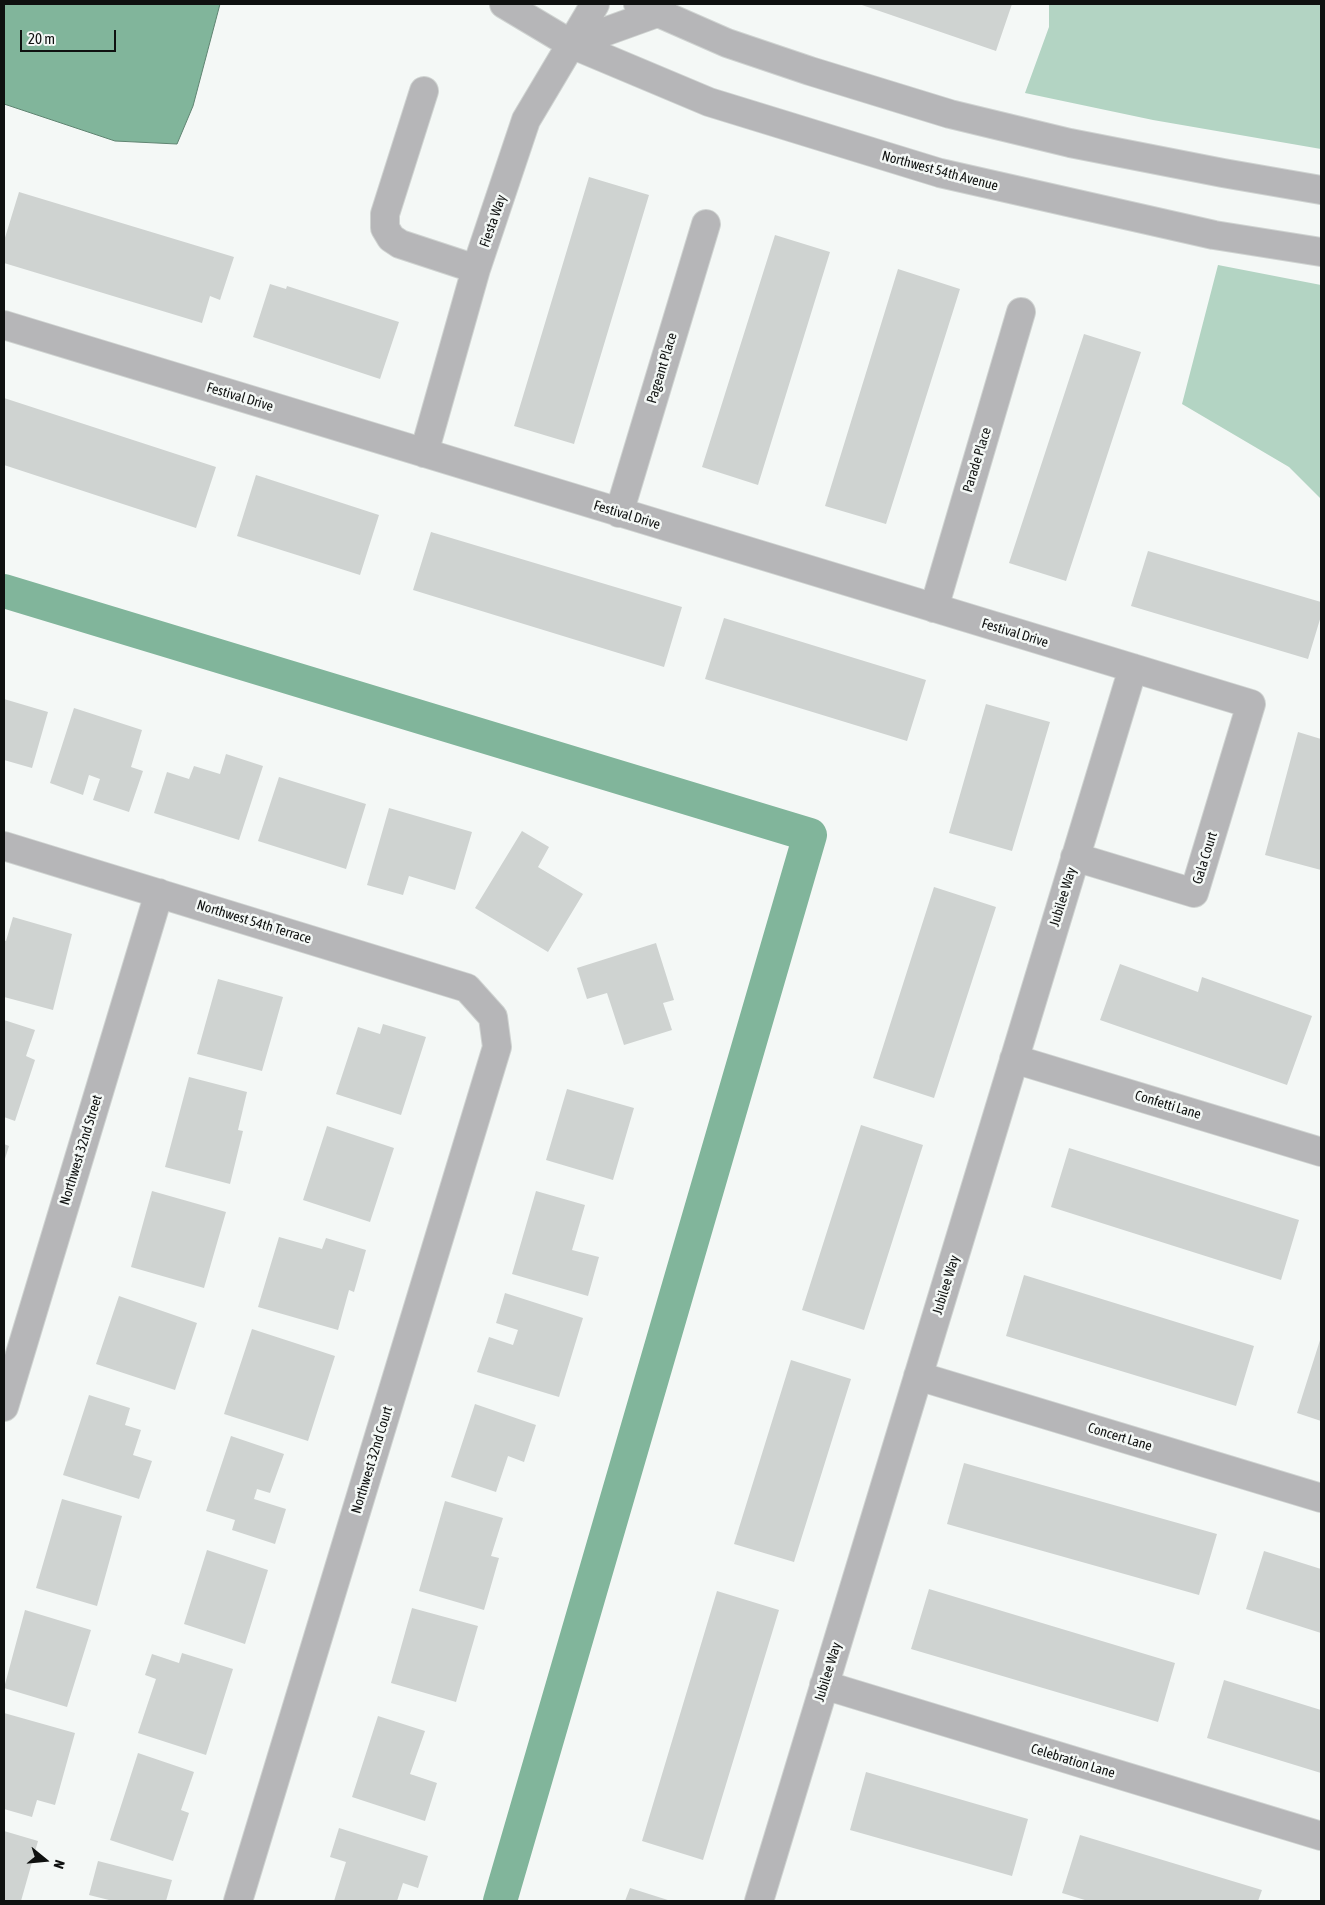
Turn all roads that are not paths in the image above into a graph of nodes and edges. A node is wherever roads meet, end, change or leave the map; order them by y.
1 (504, 4) edge
2 (595, 4) edge
3 (653, 7) edge
4 (571, 44) junction
5 (424, 91) dead end
6 (1321, 190) edge
7 (706, 224) dead end
8 (1321, 252) edge
9 (476, 268) junction
10 (1021, 312) dead end
11 (4, 325) edge
12 (424, 453) junction
13 (619, 513) junction
14 (934, 608) junction
15 (1133, 668) junction
16 (1251, 704) joint
17 (4, 846) edge
18 (1076, 857) junction
19 (159, 893) junction
20 (493, 1017) joint
21 (1014, 1059) junction
22 (1321, 1152) edge
23 (918, 1376) junction
24 (4, 1407) edge
25 (1321, 1498) edge
26 (824, 1685) junction
27 (1321, 1836) edge
28 (238, 1901) edge
29 (759, 1901) edge

1 - 4 street, Northwest 54th Avenue
2 - 4 street, Fiesta Way
3 - 4 street
3 - 6 street
4 - 8 street, Northwest 54th Avenue
4 - 9 street, Fiesta Way
5 - 9 street
7 - 13 street, Pageant Place
9 - 12 street, Fiesta Way
10 - 14 street, Parade Place
11 - 12 street, Festival Drive
12 - 13 street, Festival Drive
13 - 14 street, Festival Drive
14 - 15 street, Festival Drive
15 - 16 street, Festival Drive
15 - 18 street, Jubilee Way
16 - 18 street, Gala Court
17 - 19 street, Northwest 54th Terrace
18 - 21 street, Jubilee Way
19 - 20 street, Northwest 54th Terrace
19 - 24 street, Northwest 32nd Street
20 - 28 street, Northwest 32nd Court
21 - 22 street, Confetti Lane
21 - 23 street, Jubilee Way
23 - 25 street, Concert Lane
23 - 26 street, Jubilee Way
26 - 27 street, Celebration Lane
26 - 29 street, Jubilee Way

